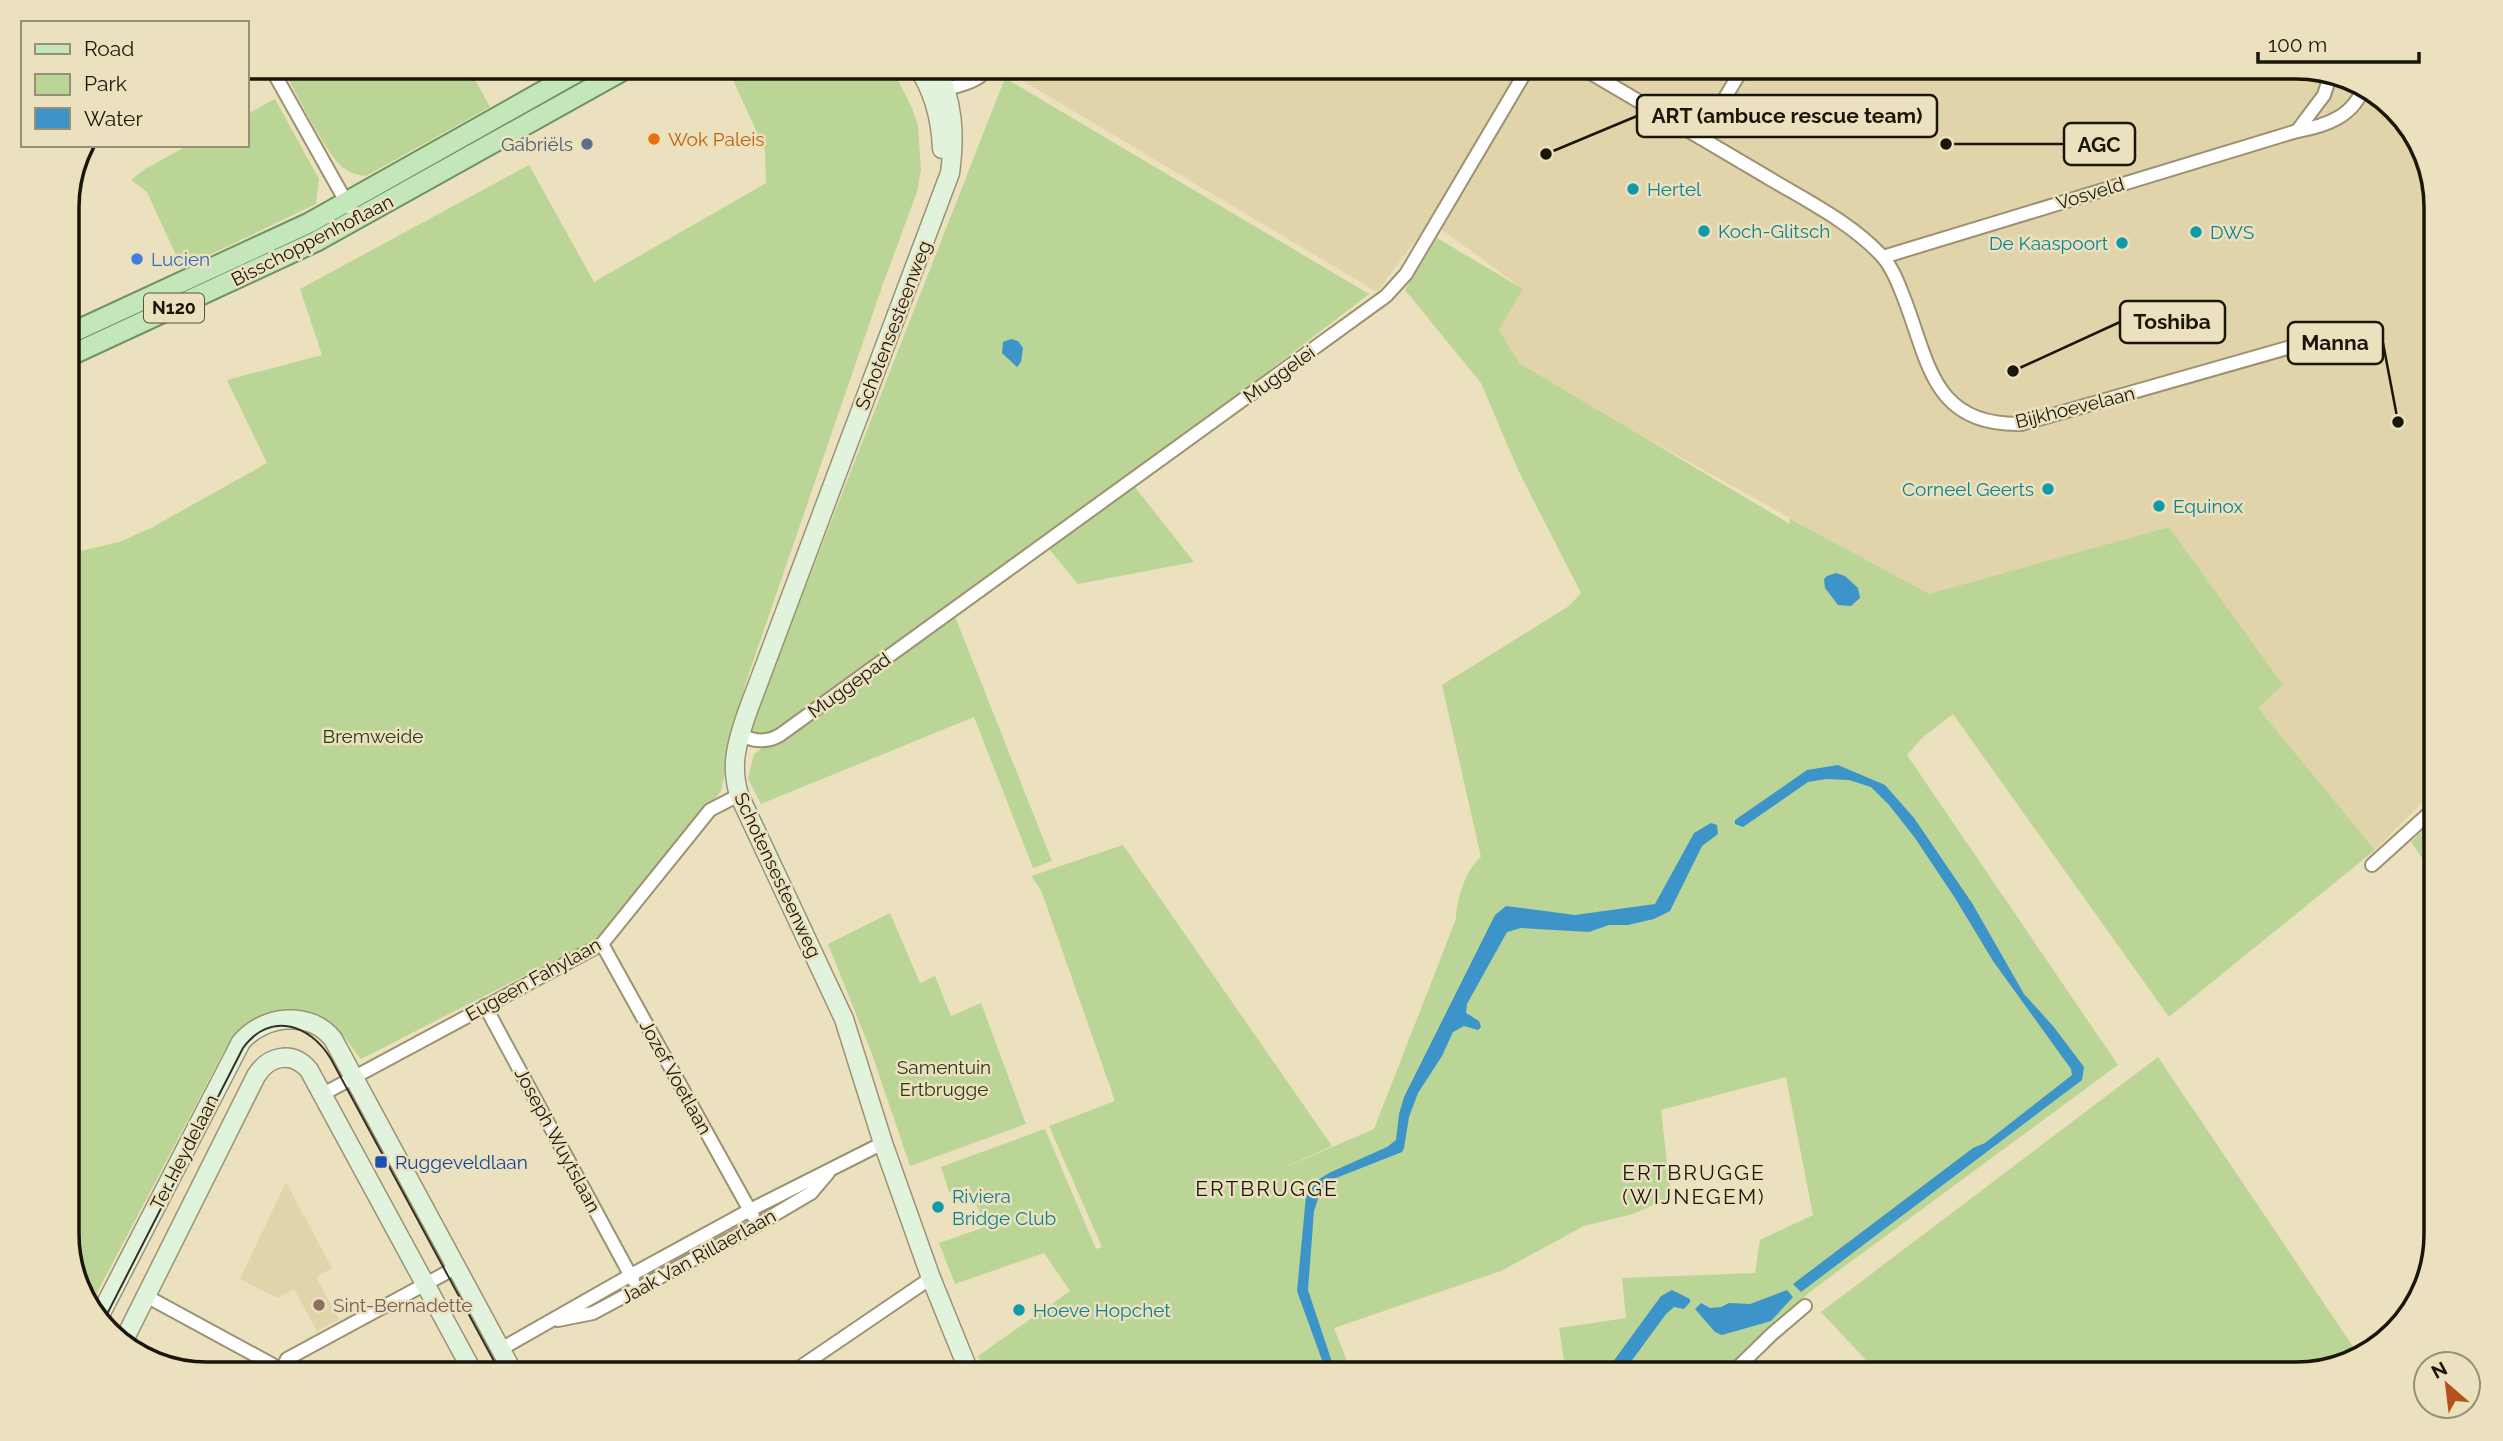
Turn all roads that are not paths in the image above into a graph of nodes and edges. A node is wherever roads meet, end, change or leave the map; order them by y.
1 (277, 79) edge
2 (565, 79) edge
3 (607, 79) edge
4 (927, 79) edge
5 (936, 79) edge
6 (978, 79) edge
7 (1521, 79) edge
8 (1601, 79) edge
9 (1736, 79) edge
10 (2328, 83) edge
11 (938, 92) junction
12 (2359, 95) edge
13 (2297, 131) junction
14 (1701, 138) junction
15 (346, 202) junction
16 (356, 220) junction
17 (1883, 257) junction
18 (79, 330) edge
19 (2340, 333) dead end
20 (79, 352) edge
21 (952, 609) joint
22 (740, 734) junction
23 (739, 795) junction
24 (2424, 818) edge
25 (2372, 865) dead end
26 (601, 944) junction
27 (485, 1006) junction
28 (355, 1077) junction
29 (323, 1094) junction
30 (883, 1143) junction
31 (833, 1167) junction
32 (750, 1210) junction
33 (757, 1225) junction
34 (457, 1267) junction
35 (631, 1275) junction
36 (931, 1278) junction
37 (424, 1284) junction
38 (638, 1288) junction
39 (146, 1296) junction
40 (1805, 1306) dead end
41 (103, 1309) edge
42 (549, 1322) junction
43 (127, 1334) edge
44 (501, 1349) junction
45 (269, 1362) edge
46 (286, 1362) edge
47 (467, 1362) edge
48 (508, 1362) edge
49 (810, 1362) edge
50 (965, 1362) edge
51 (1743, 1362) edge

1 - 15 street
2 - 15 main road, Bisschoppenhoflaan / N120
3 - 16 main road, Bisschoppenhoflaan / N120
4 - 11 street
5 - 11 street
6 - 11 street
7 - 21 street, Muggelei
8 - 14 street, Bijkhoevelaan
9 - 14 street
10 - 13 street
11 - 22 street, Schotensesteenweg
12 - 13 street, Vosveld
13 - 17 street, Vosveld
14 - 17 street, Bijkhoevelaan
15 - 16 street
15 - 18 main road, Bisschoppenhoflaan / N120
16 - 20 main road, Bisschoppenhoflaan / N120
17 - 19 street, Bijkhoevelaan
21 - 22 street, Muggepad
22 - 23 street, Schotensesteenweg
23 - 26 street, Eugeen Fahylaan
23 - 30 street, Schotensesteenweg
24 - 25 street
26 - 27 street, Eugeen Fahylaan
26 - 32 street, Jozef Voetlaan
27 - 28 street, Eugeen Fahylaan
27 - 35 street, Joseph Wuytslaan
28 - 29 street, Eugeen Fahylaan
28 - 34 street
28 - 41 street, Ter Heydelaan
29 - 37 street
29 - 39 street, Ter Heydelaan
30 - 31 street, Jaak Van Rillaerlaan
30 - 36 street, Schotensesteenweg
31 - 32 street, Jaak Van Rillaerlaan
31 - 33 street, Jaak Van Rillaerlaan
32 - 33 street, Jozef Voetlaan
32 - 35 street, Jaak Van Rillaerlaan
33 - 38 street, Jaak Van Rillaerlaan
34 - 37 street
34 - 44 street
35 - 38 street, Joseph Wuytslaan
35 - 42 street, Jaak Van Rillaerlaan
36 - 49 street
36 - 50 street, Schotensesteenweg
37 - 46 street
37 - 47 street
38 - 42 street, Jaak Van Rillaerlaan
39 - 43 street, Ter Heydelaan
39 - 45 street
40 - 51 street
42 - 44 street, Jaak Van Rillaerlaan
44 - 48 street

